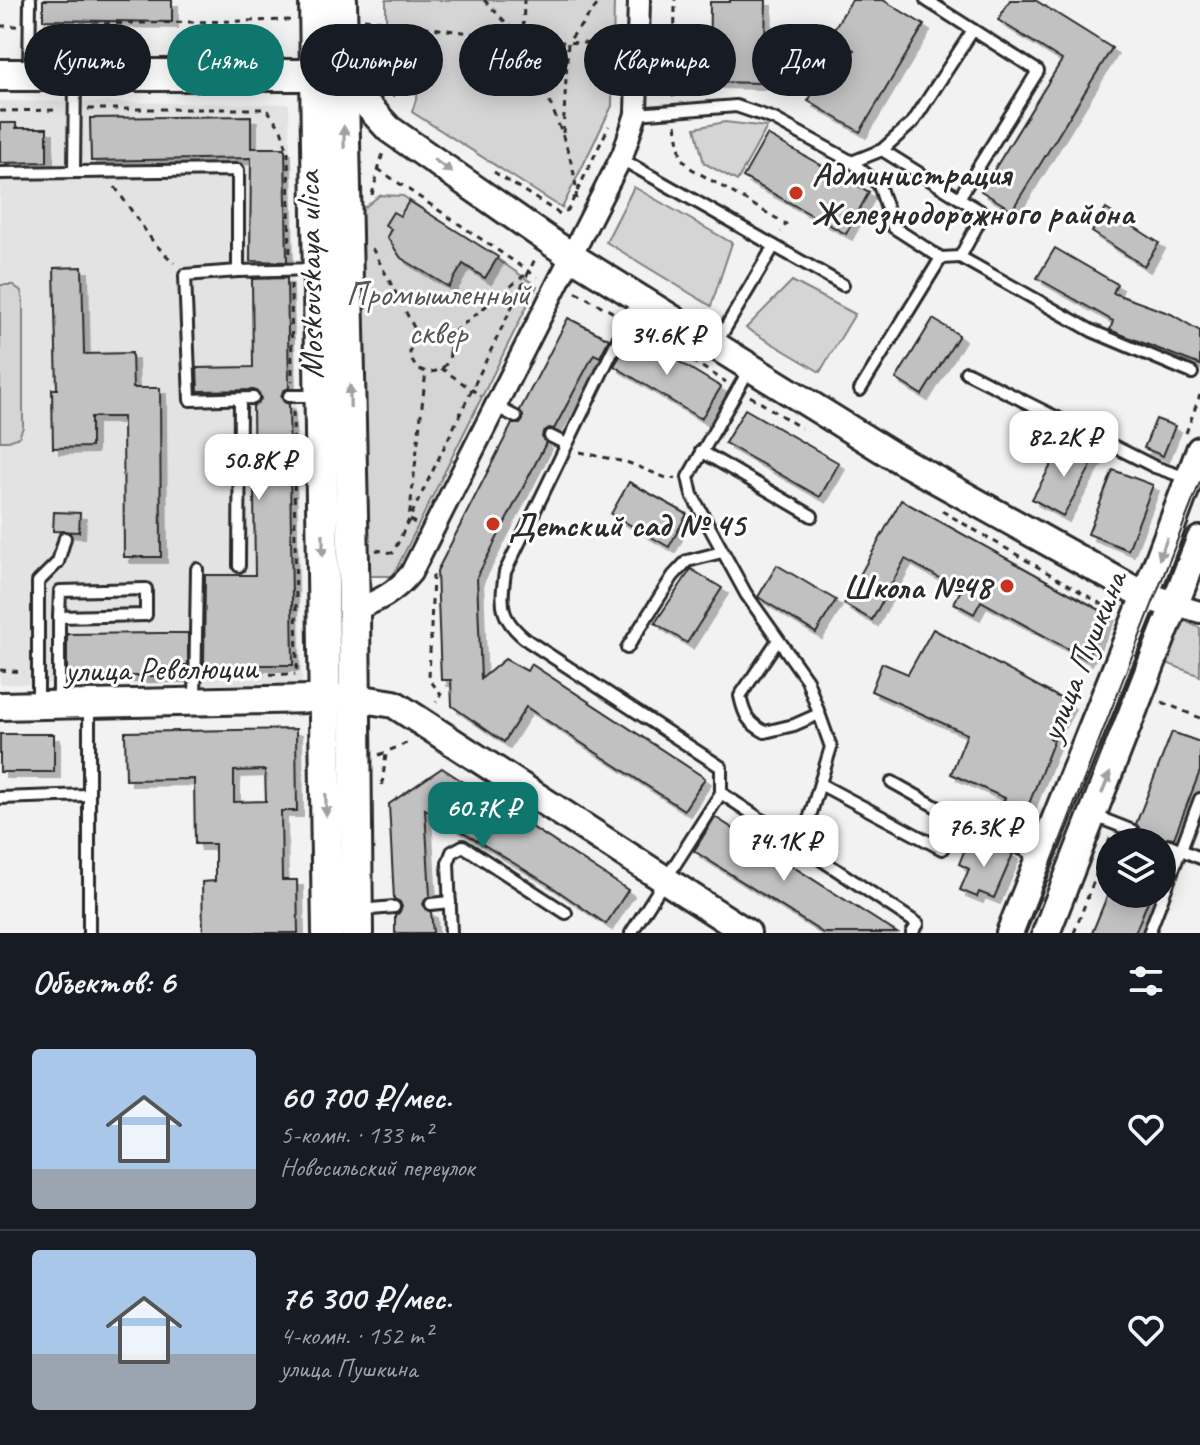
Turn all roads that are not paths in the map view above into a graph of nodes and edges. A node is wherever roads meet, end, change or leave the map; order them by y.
1 (30, 0) edge
2 (639, 0) edge
3 (926, 0) edge
4 (973, 30) junction
5 (15, 75) edge
6 (151, 76) edge
7 (300, 77) edge
8 (75, 96) edge
9 (327, 96) edge
10 (330, 96) edge
11 (351, 96) edge
12 (636, 114) junction
13 (882, 150) junction
14 (621, 159) junction
15 (852, 162) junction
16 (74, 172) junction
17 (0, 173) edge
18 (959, 198) junction
19 (774, 246) junction
20 (571, 256) junction
21 (960, 257) junction
22 (941, 258) junction
23 (321, 269) junction
24 (238, 271) junction
25 (843, 285) dead end
26 (638, 298) junction
27 (715, 345) junction
28 (750, 368) junction
29 (966, 372) dead end
30 (1192, 373) dead end
31 (860, 390) dead end
32 (253, 398) dead end
33 (240, 399) junction
34 (495, 406) junction
35 (516, 417) dead end
36 (550, 436) dead end
37 (566, 444) junction
38 (1200, 450) edge
39 (701, 451) junction
40 (1189, 479) junction
41 (812, 516) dead end
42 (65, 538) dead end
43 (1200, 540) edge
44 (722, 552) junction
45 (239, 566) dead end
46 (197, 569) dead end
47 (1145, 596) junction
48 (1188, 608) edge
49 (354, 610) junction
50 (59, 617) junction
51 (778, 640) junction
52 (627, 648) dead end
53 (356, 698) junction
54 (310, 700) junction
55 (195, 703) junction
56 (0, 706) edge
57 (49, 706) junction
58 (89, 706) junction
59 (819, 714) junction
60 (892, 782) dead end
61 (820, 784) junction
62 (721, 793) junction
63 (88, 795) junction
64 (0, 798) edge
65 (1200, 799) edge
66 (1093, 815) junction
67 (958, 819) junction
68 (1126, 828) edge
69 (801, 846) junction
70 (1176, 846) edge
71 (1176, 848) edge
72 (1040, 857) junction
73 (1200, 858) edge
74 (666, 880) junction
75 (450, 902) junction
76 (431, 904) dead end
77 (394, 907) dead end
78 (1157, 908) edge
79 (566, 913) dead end
80 (357, 922) edge
81 (89, 933) edge
82 (328, 933) edge
83 (451, 933) edge
84 (631, 933) edge
85 (747, 933) edge
86 (912, 933) edge
87 (1010, 933) edge
88 (1046, 933) edge
89 (1149, 933) edge

1 - 5 lane
2 - 12 street
3 - 4 lane
4 - 13 lane
4 - 18 lane
6 - 7 main road
8 - 16 lane
9 - 23 main road, Moskovskaya ulica
49 -> 10 main road, Moskovskaya ulica
11 -> 20 main road
12 - 14 street
12 - 15 lane
13 - 15 lane
13 - 18 lane
14 - 19 lane
14 - 20 street
15 - 22 lane
16 - 17 lane
16 - 24 lane
18 - 21 lane
19 - 25 lane
19 - 27 lane
20 - 26 main road
20 - 34 street
21 - 22 lane
21 - 30 lane
22 - 31 lane
23 - 24 lane
23 -> 54 main road, Moskovskaya ulica
24 - 33 lane
26 - 27 main road
26 - 37 lane
27 - 28 main road
28 - 39 lane
28 - 47 main road
29 - 40 lane
32 - 33 lane
33 - 45 lane
34 - 35 lane
34 - 49 street
36 - 37 lane
37 - 62 lane
38 - 40 main road, улица Пушкина
39 - 41 lane
39 - 44 lane
40 -> 47 main road, улица Пушкина
42 - 57 lane
43 - 48 main road, улица Пушкина
44 - 51 lane
44 - 52 lane
46 - 55 lane
47 - 48 main road
47 - 72 main road, улица Пушкина
66 -> 48 main road, улица Пушкина
49 - 53 main road, Moskovskaya ulica
50 - 50 lane
50 - 57 lane
51 - 59 lane
51 - 59 lane
53 - 54 main road, улица Революции
53 - 74 main road, улица Революции
53 - 80 main road, Moskovskaya ulica
54 - 55 main road, улица Революции
54 -> 82 main road, Moskovskaya ulica
55 - 58 main road, улица Революции
56 - 57 main road, улица Революции
57 - 58 main road, улица Революции
58 - 63 lane
59 - 61 lane
60 - 67 lane
61 - 67 lane
61 - 69 lane
62 - 69 lane
62 - 74 lane
63 - 64 lane
63 - 81 lane
65 - 70 lane
66 - 68 lane
66 - 88 main road, улица Пушкина
67 - 72 lane
69 - 86 lane
71 - 73 lane
72 - 87 main road, улица Пушкина
74 - 84 lane
74 - 85 main road, улица Революции
75 - 76 lane
75 - 79 lane
75 - 83 lane
77 - 80 lane
78 - 89 lane

